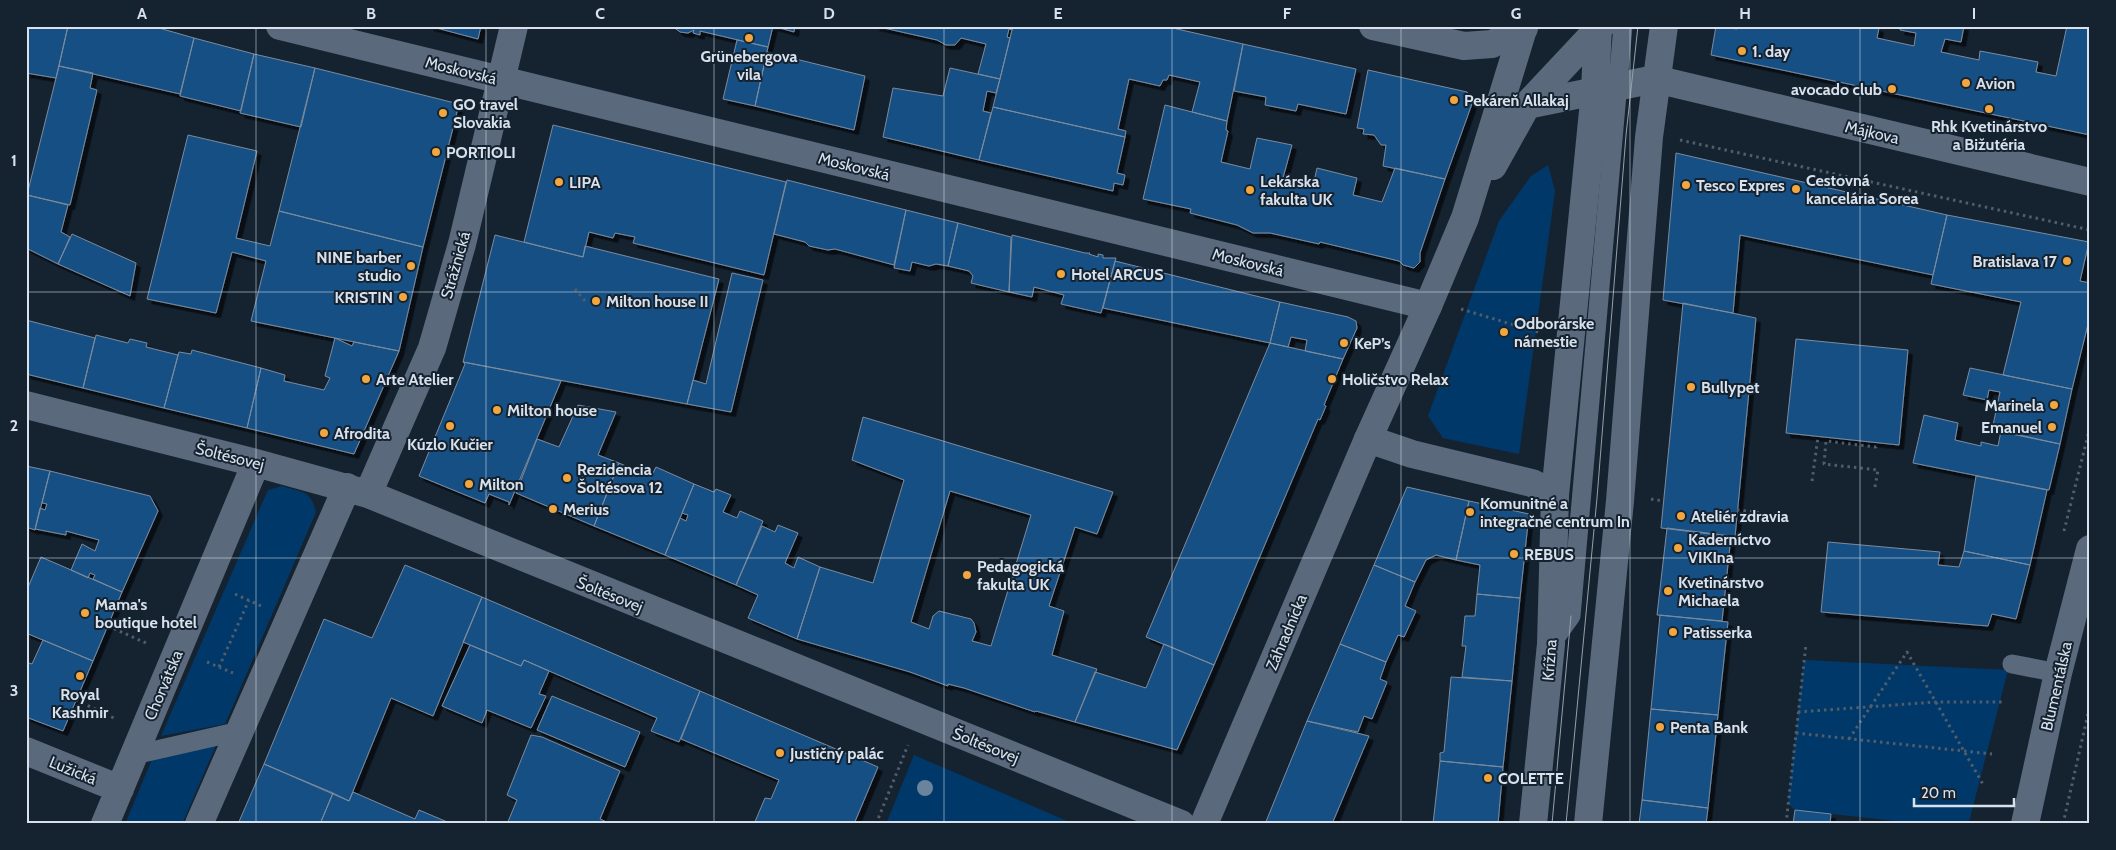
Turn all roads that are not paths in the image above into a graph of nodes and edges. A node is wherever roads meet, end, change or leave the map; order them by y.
1 (280, 26) edge
2 (514, 26) edge
3 (1373, 26) edge
4 (1664, 26) edge
5 (1524, 27) edge
6 (1605, 27) edge
7 (1655, 79) junction
8 (502, 80) junction
9 (1606, 89) junction
10 (1527, 105) junction
11 (2090, 182) edge
12 (1465, 218) junction
13 (1428, 306) junction
14 (26, 405) edge
15 (1368, 439) junction
16 (256, 463) junction
17 (357, 490) junction
18 (1555, 495) junction
19 (2090, 549) edge
20 (1550, 644) junction
21 (2012, 664) dead end
22 (2058, 673) junction
23 (240, 731) junction
24 (26, 751) edge
25 (134, 756) junction
26 (120, 788) junction
27 (105, 824) edge
28 (199, 824) edge
29 (1181, 824) edge
30 (1204, 824) edge
31 (1534, 824) edge
32 (1588, 824) edge
33 (2025, 824) edge

1 - 8 street, Moskovská
2 - 8 street, Strážnická
3 - 5 street
4 - 7 street
5 - 12 street
6 - 9 street
6 - 10 street
7 - 9 street
7 - 11 street, Májkova
7 - 32 street
8 - 13 street, Moskovská
8 - 17 street, Strážnická
9 - 10 street
9 - 18 street
9 - 20 lane
10 - 12 street
12 - 13 street
13 - 15 street
14 - 16 street, Šoltésovej
15 - 18 street
15 - 30 street, Záhradnícka
16 - 17 street, Šoltésovej
16 - 25 street, Chorvátska
17 - 23 street
17 - 29 street, Šoltésovej
18 - 20 street, Krížna
19 - 22 street, Blumentálska
20 - 31 street, Krížna
21 - 22 lane
22 - 33 street, Blumentálska
23 - 25 lane
23 - 28 street
24 - 26 street, Lužická
25 - 26 street, Chorvátska
26 - 27 street, Chorvátska

